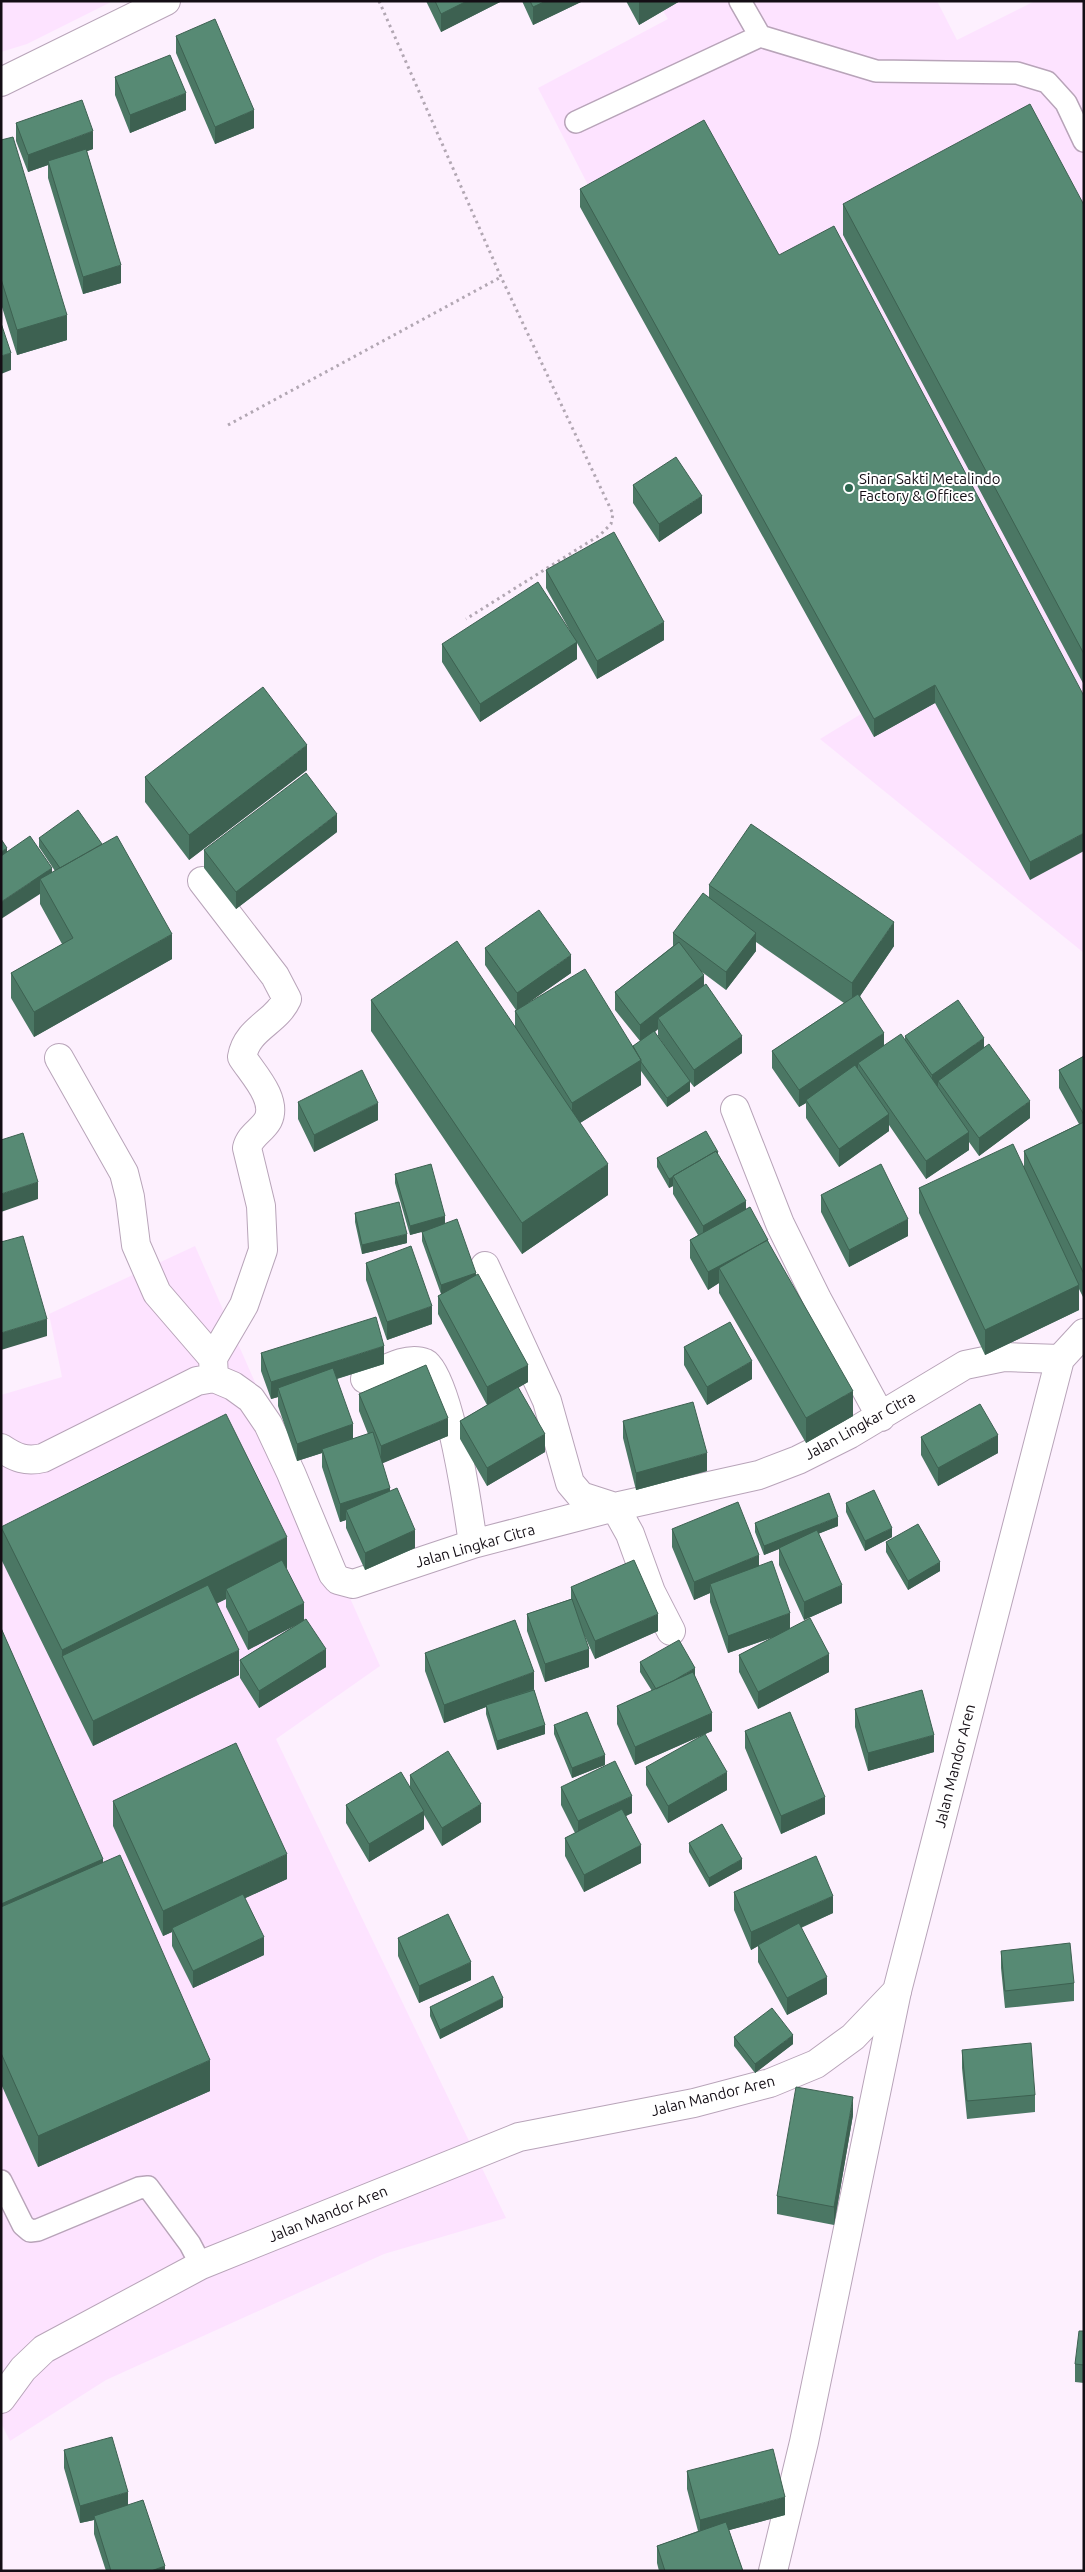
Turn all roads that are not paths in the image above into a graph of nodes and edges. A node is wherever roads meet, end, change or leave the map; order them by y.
1 (166, 1) edge
2 (740, 1) edge
3 (760, 36) junction
4 (1, 82) edge
5 (576, 122) dead end
6 (1084, 141) edge
7 (202, 881) dead end
8 (59, 1058) dead end
9 (735, 1110) dead end
10 (485, 1266) dead end
11 (1084, 1333) edge
12 (1060, 1359) junction
13 (213, 1368) junction
14 (364, 1380) dead end
15 (880, 1417) junction
16 (1, 1448) edge
17 (615, 1507) junction
18 (473, 1544) junction
19 (671, 1631) dead end
20 (897, 1991) junction
21 (1, 2182) edge
22 (202, 2265) junction
23 (1, 2399) edge
24 (773, 2571) edge

1 - 4 street
2 - 3 lane
3 - 5 lane
3 - 6 lane
7 - 13 street
8 - 13 street
9 - 15 street
10 - 17 street
11 - 12 street, Jalan Mandor Aren
12 - 15 street, Jalan Lingkar Citra
12 - 20 street, Jalan Mandor Aren
13 - 16 street
13 - 18 street, Jalan Lingkar Citra
14 - 18 street
15 - 17 street, Jalan Lingkar Citra
17 - 18 street, Jalan Lingkar Citra
17 - 19 street
20 - 22 street, Jalan Mandor Aren
20 - 24 street
21 - 22 lane
22 - 23 street, Jalan Mandor Aren

